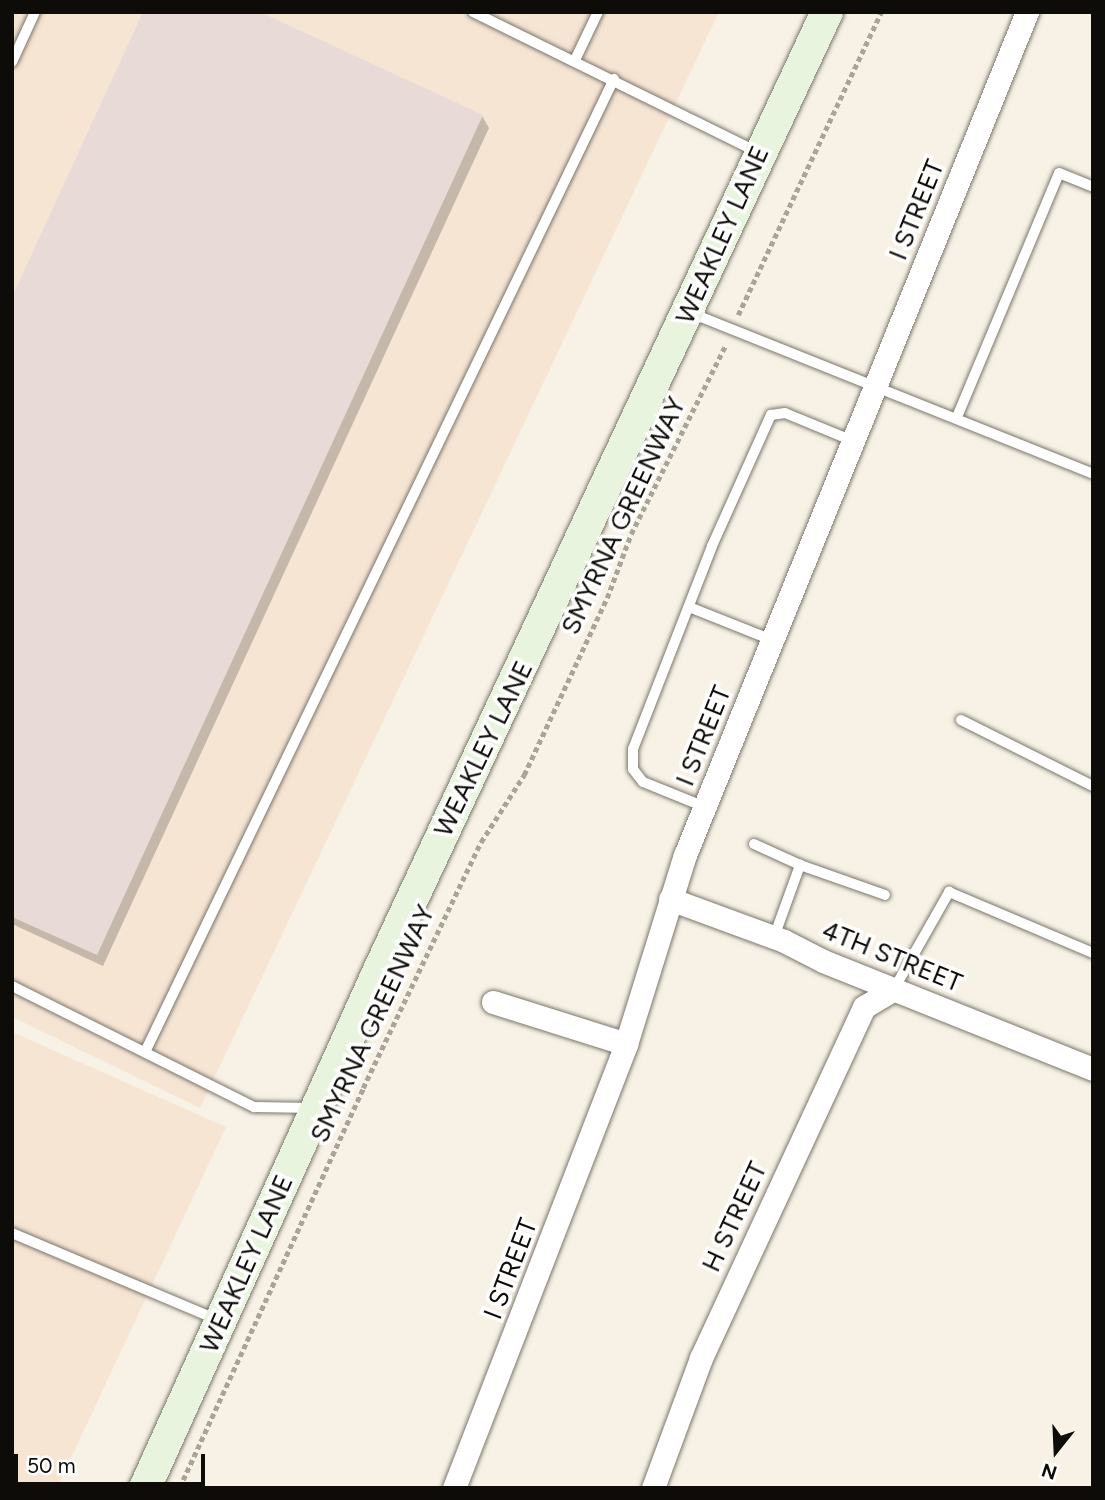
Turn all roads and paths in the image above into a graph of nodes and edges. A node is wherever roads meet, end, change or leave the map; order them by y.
1 (35, 12) edge
2 (473, 12) edge
3 (598, 12) edge
4 (827, 12) edge
5 (881, 12) edge
6 (1027, 12) edge
7 (496, 17) edge
8 (575, 60) junction
9 (12, 62) edge
10 (614, 79) junction
11 (760, 153) junction
12 (1093, 187) edge
13 (688, 312) junction
14 (732, 330) junction
15 (876, 385) junction
16 (957, 417) junction
17 (853, 441) junction
18 (1093, 474) edge
19 (689, 607) junction
20 (772, 640) junction
21 (961, 720) dead end
22 (1093, 786) edge
23 (705, 807) junction
24 (754, 844) dead end
25 (800, 864) junction
26 (885, 895) dead end
27 (670, 899) junction
28 (774, 937) junction
29 (1093, 953) edge
30 (12, 986) edge
31 (894, 989) junction
32 (493, 1002) dead end
33 (626, 1044) junction
34 (146, 1049) junction
35 (1093, 1069) edge
36 (316, 1108) junction
37 (12, 1233) edge
38 (220, 1321) junction
39 (145, 1488) edge
40 (179, 1488) edge
41 (454, 1488) edge
42 (653, 1488) edge

1 - 9 lane
2 - 7 lane
3 - 8 lane
4 - 11 main road, WEAKLEY LANE
5 - 14 path, SMYRNA GREENWAY
6 - 15 street, I STREET
7 - 8 lane
8 - 10 lane
10 - 11 lane
10 - 34 lane
11 - 13 main road, WEAKLEY LANE
12 - 16 lane
13 - 14 lane
13 - 36 main road, WEAKLEY LANE
14 - 15 lane
14 - 40 path, SMYRNA GREENWAY
15 - 16 lane
15 - 17 street, I STREET
16 - 18 lane
17 - 19 lane
17 - 20 street, I STREET
19 - 20 lane
19 - 23 lane
20 - 23 street, I STREET
21 - 22 lane
23 - 27 street, I STREET
24 - 25 lane
25 - 26 lane
25 - 28 lane
27 - 28 street, 4TH STREET
27 - 33 street, I STREET
28 - 31 street, 4TH STREET
29 - 31 lane
30 - 34 lane
31 - 35 street, 4TH STREET
31 - 42 street, H STREET
32 - 33 street
33 - 41 street, I STREET
34 - 36 lane
36 - 38 main road, WEAKLEY LANE
37 - 38 lane
38 - 39 main road, WEAKLEY LANE

